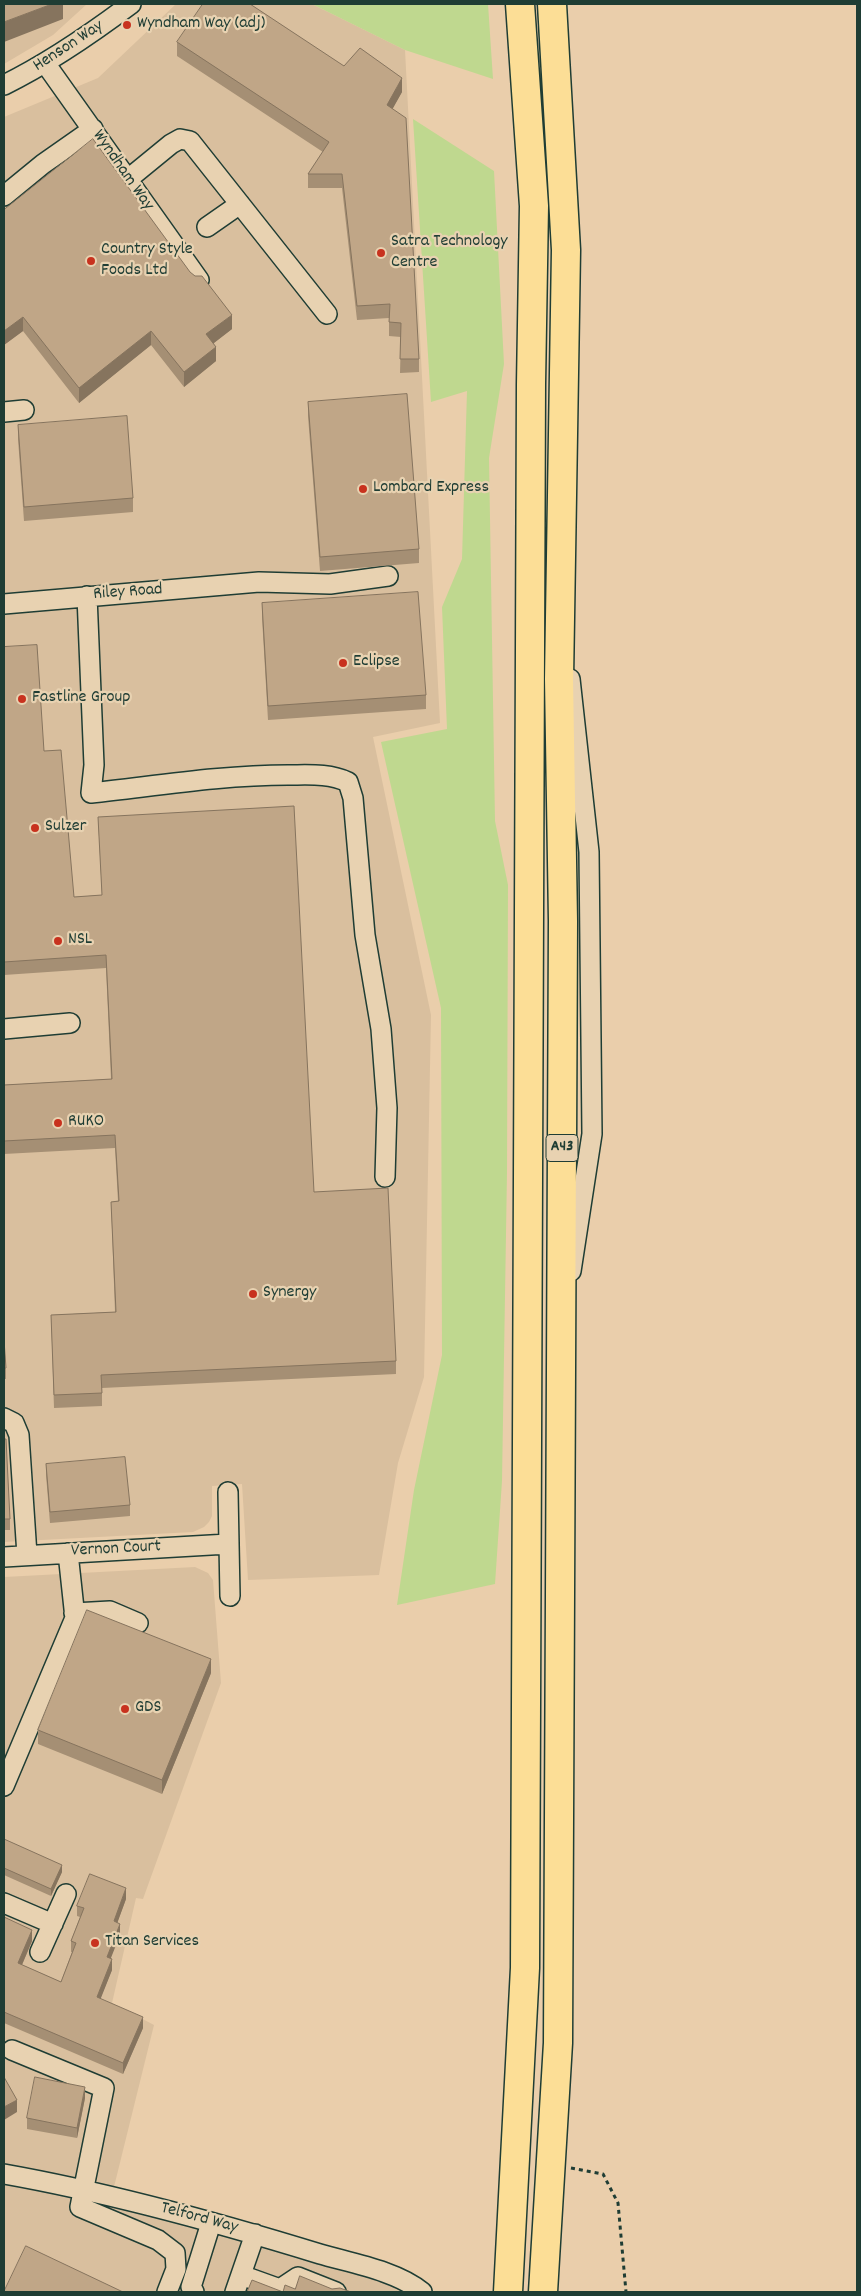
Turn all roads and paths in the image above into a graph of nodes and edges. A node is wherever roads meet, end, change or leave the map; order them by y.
1 (131, 4) edge
2 (520, 4) edge
3 (552, 4) edge
4 (45, 63) junction
5 (4, 85) edge
6 (93, 129) junction
7 (127, 180) junction
8 (4, 196) edge
9 (240, 204) junction
10 (207, 227) dead end
11 (199, 280) edge
12 (327, 314) dead end
13 (24, 410) dead end
14 (4, 412) edge
15 (388, 576) dead end
16 (87, 596) junction
17 (4, 604) edge
18 (70, 1023) dead end
19 (4, 1028) edge
20 (385, 1177) dead end
21 (4, 1418) edge
22 (228, 1492) dead end
23 (228, 1544) junction
24 (68, 1553) junction
25 (27, 1556) junction
26 (4, 1557) edge
27 (230, 1596) dead end
28 (74, 1613) junction
29 (138, 1623) dead end
30 (4, 1786) edge
31 (66, 1894) dead end
32 (4, 1903) edge
33 (52, 1924) junction
34 (40, 1952) dead end
35 (12, 2050) dead end
36 (551, 2168) junction
37 (4, 2174) edge
38 (84, 2188) junction
39 (211, 2223) junction
40 (255, 2234) junction
41 (238, 2283) edge
42 (167, 2292) edge
43 (194, 2292) edge
44 (336, 2292) edge
45 (422, 2292) edge
46 (508, 2292) edge
47 (543, 2292) edge
48 (626, 2292) edge

1 - 4 street, Henson Way
2 - 46 highway, A43
3 - 36 highway, A43
4 - 5 street, Henson Way
4 - 6 street, Wyndham Way
6 - 7 street, Wyndham Way
6 - 8 street
7 - 9 street
7 - 11 street, Wyndham Way
9 - 10 street
9 - 12 street
13 - 14 street
15 - 16 street, Riley Road
16 - 17 street, Riley Road
16 - 20 street
18 - 19 street
21 - 25 street
22 - 23 street
23 - 24 street, Vernon Court
23 - 27 street
24 - 25 street, Vernon Court
24 - 28 street
25 - 26 street, Vernon Court
28 - 29 street
28 - 30 street
31 - 33 street
32 - 33 street
33 - 34 street
35 - 38 street
36 - 47 highway, A43
36 - 48 path
37 - 38 street, Telford Way
38 - 39 street, Telford Way
38 - 42 street
39 - 40 street, Telford Way
39 - 43 street
40 - 41 street
40 - 45 street, Telford Way
41 - 44 street

